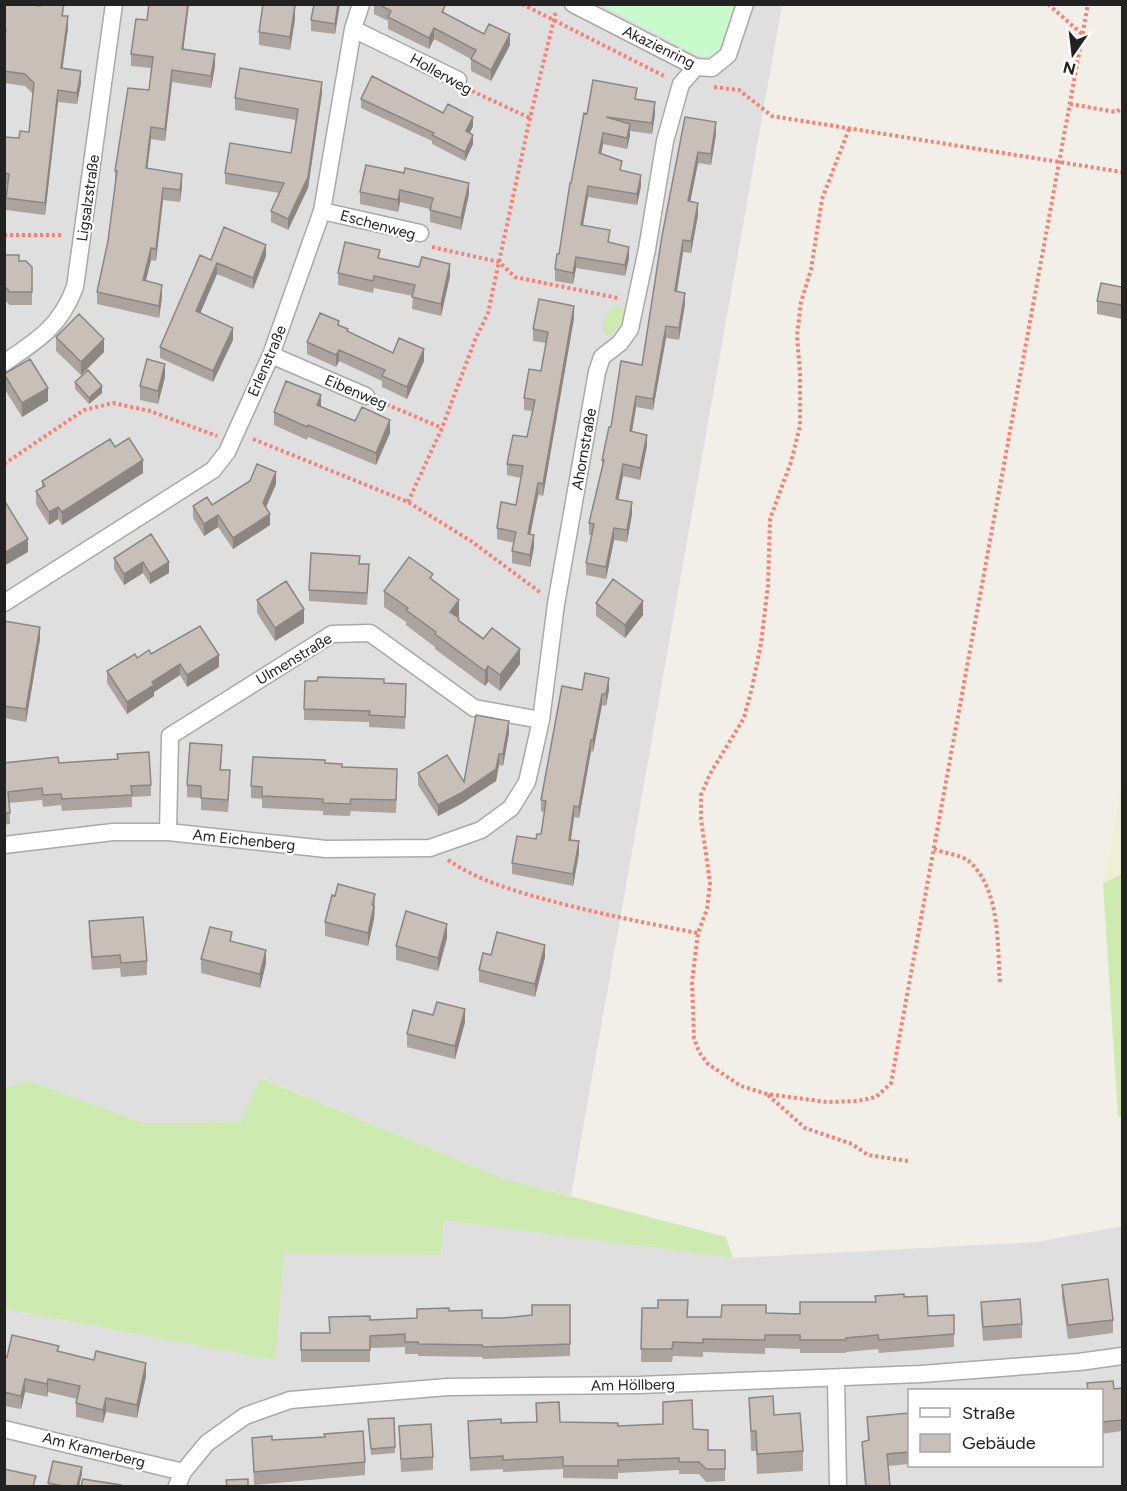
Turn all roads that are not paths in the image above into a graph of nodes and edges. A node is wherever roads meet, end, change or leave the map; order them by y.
1 (114, 4) edge
2 (362, 4) edge
3 (573, 4) edge
4 (746, 4) edge
5 (353, 29) junction
6 (696, 68) junction
7 (458, 80) road end
8 (322, 211) junction
9 (420, 233) road end
10 (271, 355) junction
11 (4, 363) edge
12 (366, 396) road end
13 (4, 603) edge
14 (540, 720) junction
15 (481, 830) joint
16 (168, 832) junction
17 (4, 845) edge
18 (1122, 1356) edge
19 (836, 1378) junction
20 (4, 1429) edge
21 (180, 1479) edge
22 (838, 1486) edge

1 - 11 street, Ligsalzstraße
2 - 5 street, Erlenstraße
3 - 6 street, Akazienring
4 - 6 street, Akazienring
5 - 7 street, Hollerweg
5 - 8 street, Erlenstraße
6 - 14 street, Ahornstraße
8 - 9 street, Eschenweg
8 - 10 street, Erlenstraße
10 - 12 street, Eibenweg
10 - 13 street, Erlenstraße
14 - 15 street, Ahornstraße
14 - 16 street, Ulmenstraße
15 - 16 street, Am Eichenberg
16 - 17 street, Am Eichenberg
18 - 19 street, Am Höllberg
19 - 21 street, Am Höllberg
19 - 22 street
20 - 21 street, Am Kramerberg

